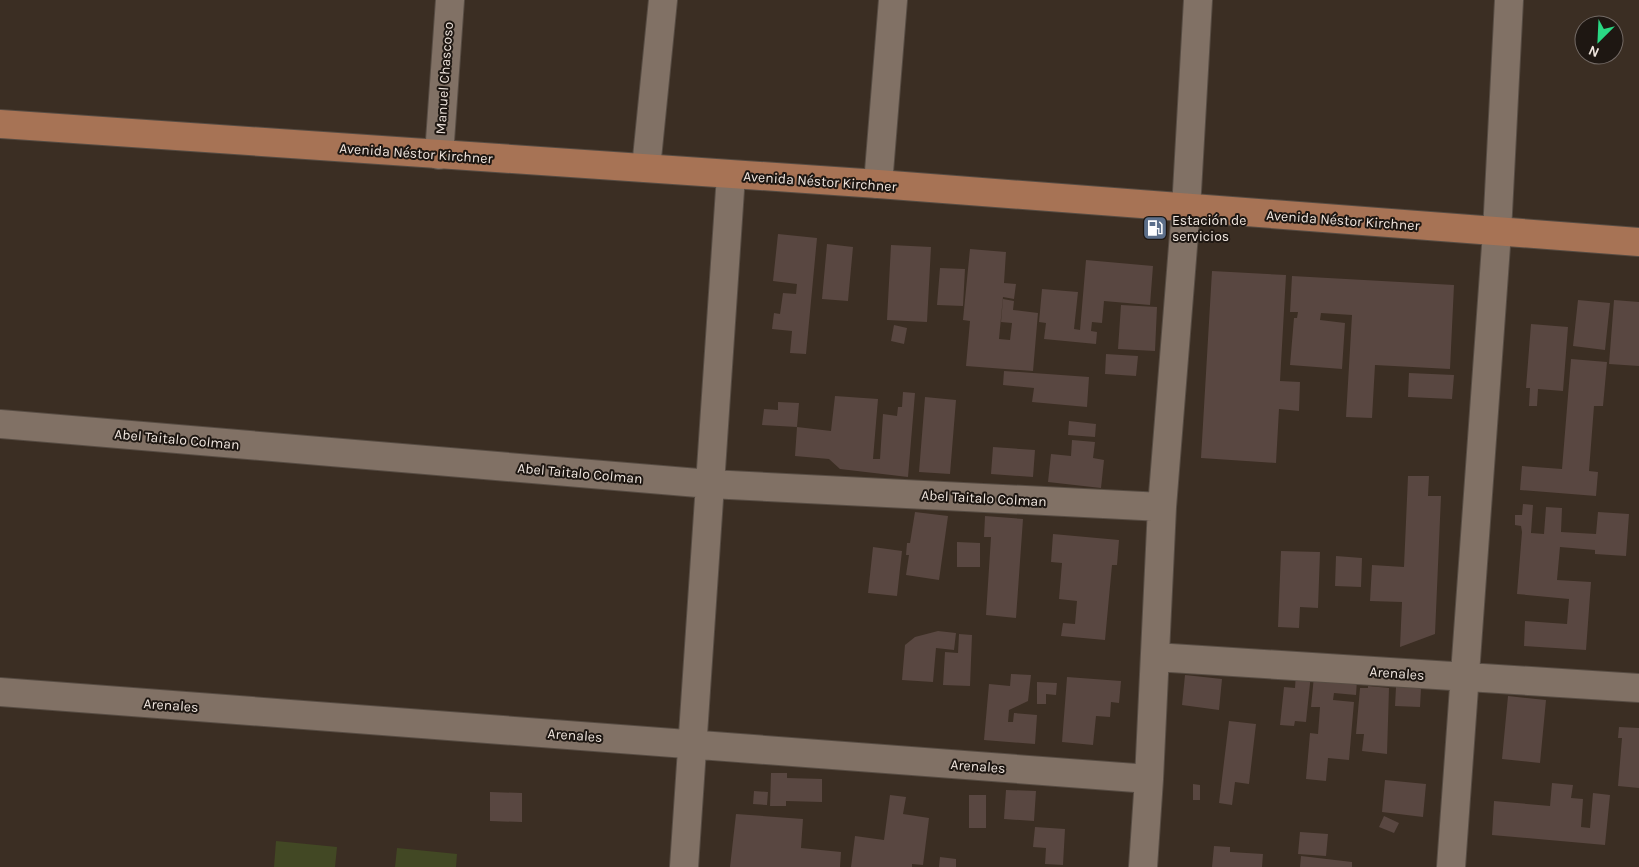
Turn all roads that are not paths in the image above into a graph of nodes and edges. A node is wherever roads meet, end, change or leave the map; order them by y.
1 (450, 0) edge
2 (663, 0) edge
3 (893, 0) edge
4 (1198, 0) edge
5 (1509, 0) edge
6 (0, 124) edge
7 (439, 155) junction
8 (646, 168) junction
9 (731, 175) junction
10 (878, 184) junction
11 (1186, 208) junction
12 (1497, 232) junction
13 (1639, 242) edge
14 (0, 424) edge
15 (710, 484) junction
16 (1162, 507) junction
17 (1155, 657) junction
18 (1464, 677) junction
19 (1639, 688) edge
20 (0, 692) edge
21 (692, 744) junction
22 (1149, 779) junction
23 (684, 867) edge
24 (1143, 867) edge
25 (1451, 867) edge

1 - 7 street, Manuel Chascoso
2 - 8 street
3 - 10 street
4 - 11 street
5 - 12 street
6 - 7 main road, Avenida Néstor Kirchner
7 - 8 main road, Avenida Néstor Kirchner
8 - 9 main road, Avenida Néstor Kirchner
9 - 10 main road, Avenida Néstor Kirchner
9 - 15 street
10 - 11 main road, Avenida Néstor Kirchner
11 - 12 main road, Avenida Néstor Kirchner
11 - 16 street
12 - 13 main road, Avenida Néstor Kirchner
12 - 18 street
14 - 15 street, Abel Taitalo Colman
15 - 16 street, Abel Taitalo Colman
15 - 21 street
16 - 17 street
17 - 18 street, Arenales
17 - 22 street
18 - 19 street, Arenales
18 - 25 street
20 - 21 street, Arenales
21 - 22 street, Arenales
21 - 23 street
22 - 24 street

